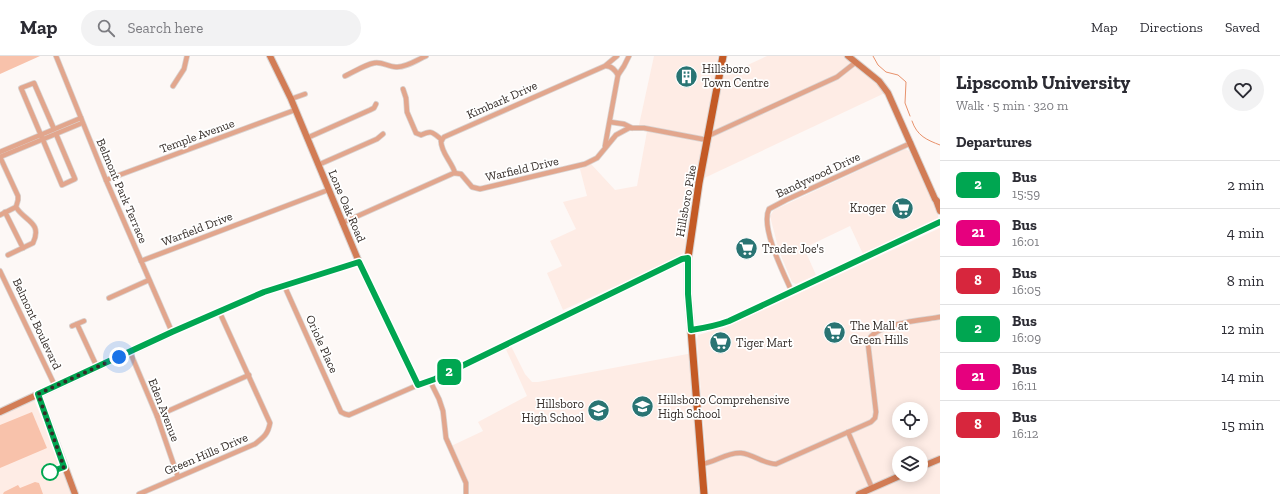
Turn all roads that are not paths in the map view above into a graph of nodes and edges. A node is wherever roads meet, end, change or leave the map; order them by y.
1 (56, 56) edge
2 (187, 56) edge
3 (270, 56) edge
4 (426, 56) edge
5 (617, 56) edge
6 (629, 56) edge
7 (723, 56) edge
8 (848, 56) edge
9 (856, 62) junction
10 (605, 66) junction
11 (618, 75) junction
12 (345, 76) dead end
13 (173, 86) dead end
14 (403, 89) dead end
15 (305, 94) dead end
16 (291, 99) junction
17 (376, 104) dead end
18 (295, 110) junction
19 (82, 120) junction
20 (610, 122) junction
21 (632, 128) junction
22 (55, 131) junction
23 (383, 134) dead end
24 (42, 137) junction
25 (307, 138) junction
26 (708, 138) junction
27 (442, 140) junction
28 (911, 143) junction
29 (605, 147) junction
30 (0, 152) edge
31 (0, 157) edge
32 (318, 165) junction
33 (455, 173) junction
34 (106, 180) junction
35 (328, 190) junction
36 (938, 201) edge
37 (16, 207) junction
38 (940, 211) edge
39 (5, 212) junction
40 (0, 215) edge
41 (940, 222) edge
42 (342, 224) junction
43 (23, 248) junction
44 (8, 255) dead end
45 (688, 258) junction
46 (141, 261) junction
47 (359, 262) junction
48 (0, 271) edge
49 (149, 280) junction
50 (284, 285) junction
51 (792, 292) junction
52 (109, 298) dead end
53 (219, 311) junction
54 (940, 318) edge
55 (84, 321) dead end
56 (77, 324) junction
57 (72, 326) dead end
58 (691, 330) junction
59 (172, 332) junction
60 (130, 352) junction
61 (97, 367) junction
62 (249, 375) junction
63 (430, 381) junction
64 (418, 385) junction
65 (55, 386) junction
66 (38, 394) junction
67 (0, 412) edge
68 (157, 416) junction
69 (848, 432) junction
70 (940, 458) edge
71 (702, 464) junction
72 (928, 464) edge
73 (178, 477) junction
74 (892, 479) edge
75 (872, 488) junction
76 (75, 494) edge
77 (139, 494) edge
78 (466, 494) edge
79 (704, 494) edge
80 (858, 494) edge

1 - 19 street, Belmont Park Terrace
2 - 13 street
3 - 16 street, Lone Oak Road
4 - 12 street
5 - 10 street, Kimbark Drive
6 - 11 street
7 - 26 main road, Hillsboro Pike
8 - 9 street
9 - 26 street
9 - 28 street
10 - 11 street
10 - 27 street, Kimbark Drive
11 - 20 street
14 - 27 street
15 - 16 street
16 - 18 street, Lone Oak Road
17 - 25 street
18 - 25 street, Lone Oak Road
18 - 34 street, Temple Avenue
19 - 22 street
19 - 34 street, Belmont Park Terrace
20 - 21 street
20 - 29 street
21 - 26 street
21 - 29 street, Warfield Drive
22 - 24 street
22 - 24 street
22 - 24 street
23 - 32 street
24 - 30 street
24 - 31 street
25 - 32 street, Lone Oak Road
26 - 45 main road, Hillsboro Pike
27 - 33 street
28 - 36 street
28 - 51 street, Bandywood Drive
29 - 33 street, Warfield Drive
31 - 37 street
32 - 35 street, Lone Oak Road
33 - 42 street
34 - 46 street, Belmont Park Terrace
35 - 42 street, Lone Oak Road
35 - 46 street, Warfield Drive
36 - 38 street
37 - 39 street
37 - 43 street
39 - 40 street
39 - 43 street
41 - 51 street
42 - 47 street, Lone Oak Road
43 - 44 street
45 - 58 main road, Hillsboro Pike
45 - 63 street
46 - 49 street, Belmont Park Terrace
47 - 50 street
47 - 64 street, Lone Oak Road
48 - 65 street, Belmont Boulevard
49 - 52 street
49 - 59 street, Belmont Park Terrace
50 - 53 street
50 - 64 street, Oriole Place
51 - 58 street
53 - 59 street
53 - 62 street, Green Hills Drive
54 - 69 street
55 - 56 street
56 - 57 street
56 - 61 street
58 - 71 main road, Hillsboro Pike
59 - 60 street
60 - 61 street
60 - 68 street, Eden Avenue
61 - 65 street
62 - 68 street
62 - 73 street, Green Hills Drive
63 - 64 street
63 - 78 street
65 - 66 street
66 - 67 street
66 - 76 street
68 - 73 street, Eden Avenue
69 - 71 street
69 - 75 street
70 - 72 street
71 - 79 main road, Hillsboro Pike
73 - 77 street, Green Hills Drive
74 - 75 street
75 - 80 street

